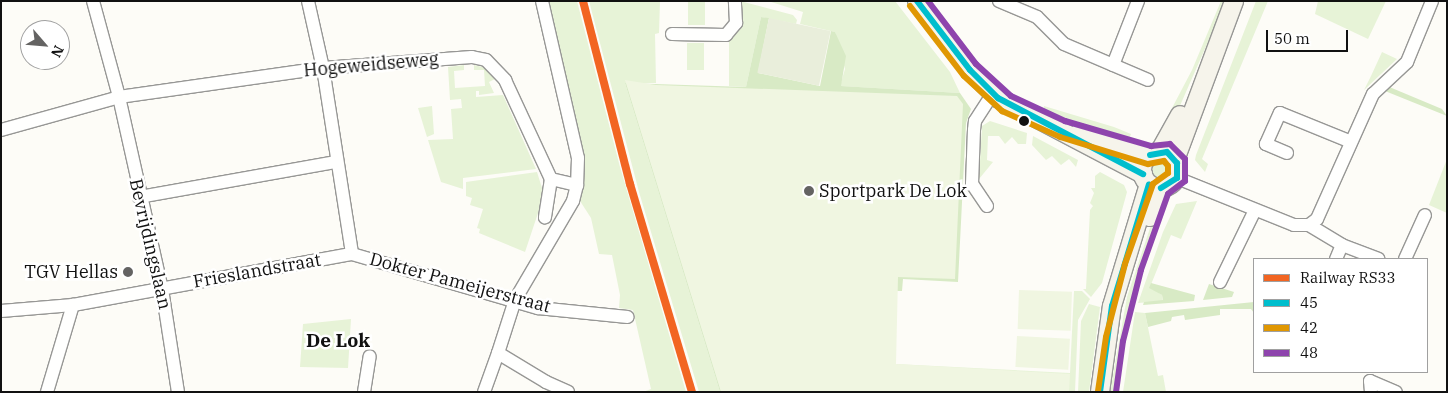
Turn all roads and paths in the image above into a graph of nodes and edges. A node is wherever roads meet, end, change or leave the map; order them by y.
1 (93, 1) edge
2 (308, 1) edge
3 (542, 1) edge
4 (735, 1) edge
5 (917, 1) edge
6 (999, 1) edge
7 (1138, 1) edge
8 (1228, 1) edge
9 (1234, 1) edge
10 (1432, 1) edge
11 (672, 34) dead end
12 (1113, 65) junction
13 (323, 68) junction
14 (1148, 80) dead end
15 (992, 93) junction
16 (119, 97) junction
17 (1062, 128) junction
18 (1, 130) edge
19 (1349, 141) junction
20 (1155, 153) junction
21 (1287, 153) dead end
22 (1175, 160) junction
23 (336, 162) junction
24 (1177, 178) junction
25 (552, 179) junction
26 (1151, 182) junction
27 (577, 185) junction
28 (139, 197) junction
29 (987, 206) dead end
30 (1255, 210) junction
31 (1425, 215) dead end
32 (545, 218) dead end
33 (1309, 225) junction
34 (1342, 245) junction
35 (352, 254) junction
36 (1336, 258) edge
37 (1375, 258) edge
38 (1405, 258) edge
39 (1220, 282) dead end
40 (162, 289) junction
41 (515, 300) junction
42 (73, 305) junction
43 (1, 311) edge
44 (628, 317) dead end
45 (498, 353) junction
46 (370, 356) dead end
47 (46, 392) edge
48 (178, 392) edge
49 (364, 392) edge
50 (484, 392) edge
51 (568, 392) edge
52 (1100, 392) edge
53 (1107, 392) edge
54 (1371, 392) edge
55 (1396, 392) edge

1 - 16 street, Bevrijdingslaan
2 - 13 street
3 - 27 street
4 - 11 street
5 - 15 street
6 - 12 street
7 - 12 street
8 - 20 street
9 - 22 street
10 - 19 street
12 - 14 street
13 - 16 street, Hogeweidseweg
13 - 23 street
13 - 25 street, Hogeweidseweg
15 - 17 street
15 - 29 street
16 - 18 street, Hogeweidseweg
16 - 28 street, Bevrijdingslaan
17 - 20 street
17 - 26 street
19 - 21 street
19 - 33 street
20 - 22 street
20 - 26 street
22 - 24 street
23 - 28 street
23 - 35 street
24 - 26 street
24 - 30 street
25 - 27 street
25 - 32 street
26 - 52 street
26 - 53 street
27 - 41 street
28 - 40 street, Bevrijdingslaan
30 - 33 street
30 - 39 street
31 - 38 street
33 - 34 street
34 - 36 street
34 - 37 street
35 - 40 street, Frieslandstraat
35 - 41 street, Dokter Pameijerstraat
40 - 42 street, Frieslandstraat
40 - 48 street, Bevrijdingslaan
41 - 44 street, Dokter Pameijerstraat
41 - 45 street
42 - 43 street, Frieslandstraat
42 - 47 street
45 - 50 street
45 - 51 street
46 - 49 street
54 - 55 street

